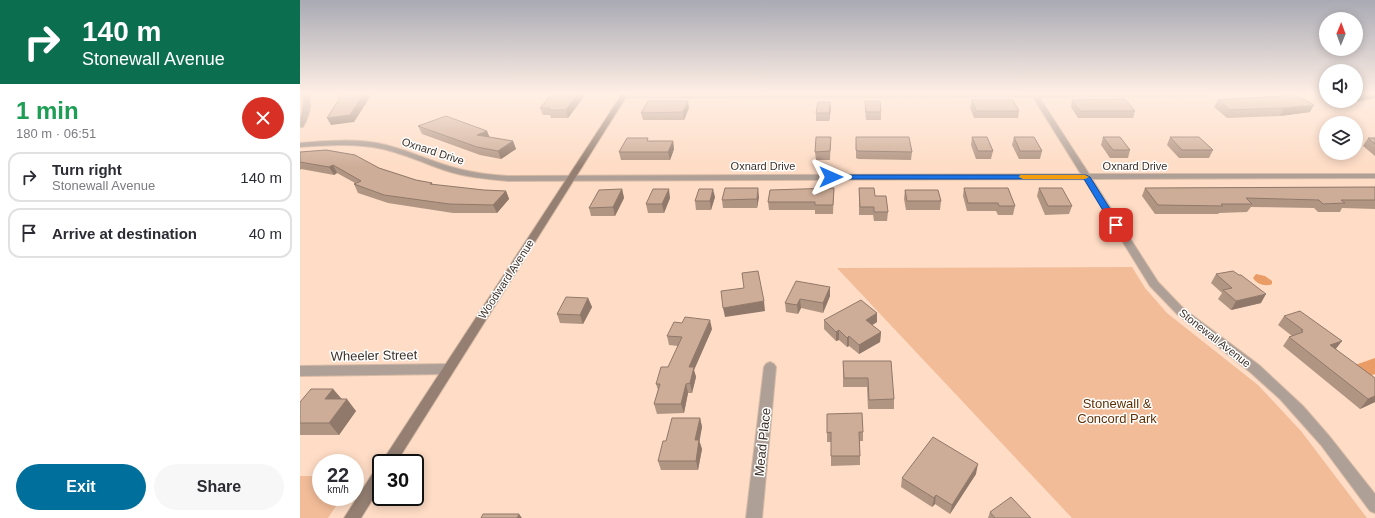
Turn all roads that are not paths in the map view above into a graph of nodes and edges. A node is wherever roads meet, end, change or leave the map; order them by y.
1 (610, 118) edge
2 (1049, 118) edge
3 (300, 145) edge
4 (1375, 176) edge
5 (572, 177) junction
6 (1086, 177) junction
7 (770, 367) dead end
8 (448, 369) junction
9 (300, 371) edge
10 (394, 454) edge
11 (372, 487) edge
12 (1375, 506) edge
13 (352, 518) edge
14 (754, 518) edge

1 - 5 main road, Woodward Avenue
2 - 6 street, Stonewall Avenue
3 - 5 street, Oxnard Drive
4 - 6 street, Oxnard Drive
5 - 6 street, Oxnard Drive
5 - 8 main road, Woodward Avenue
6 - 12 street, Stonewall Avenue
7 - 14 street, Mead Place
8 - 9 street, Wheeler Street
8 - 10 main road, Woodward Avenue
11 - 13 main road

